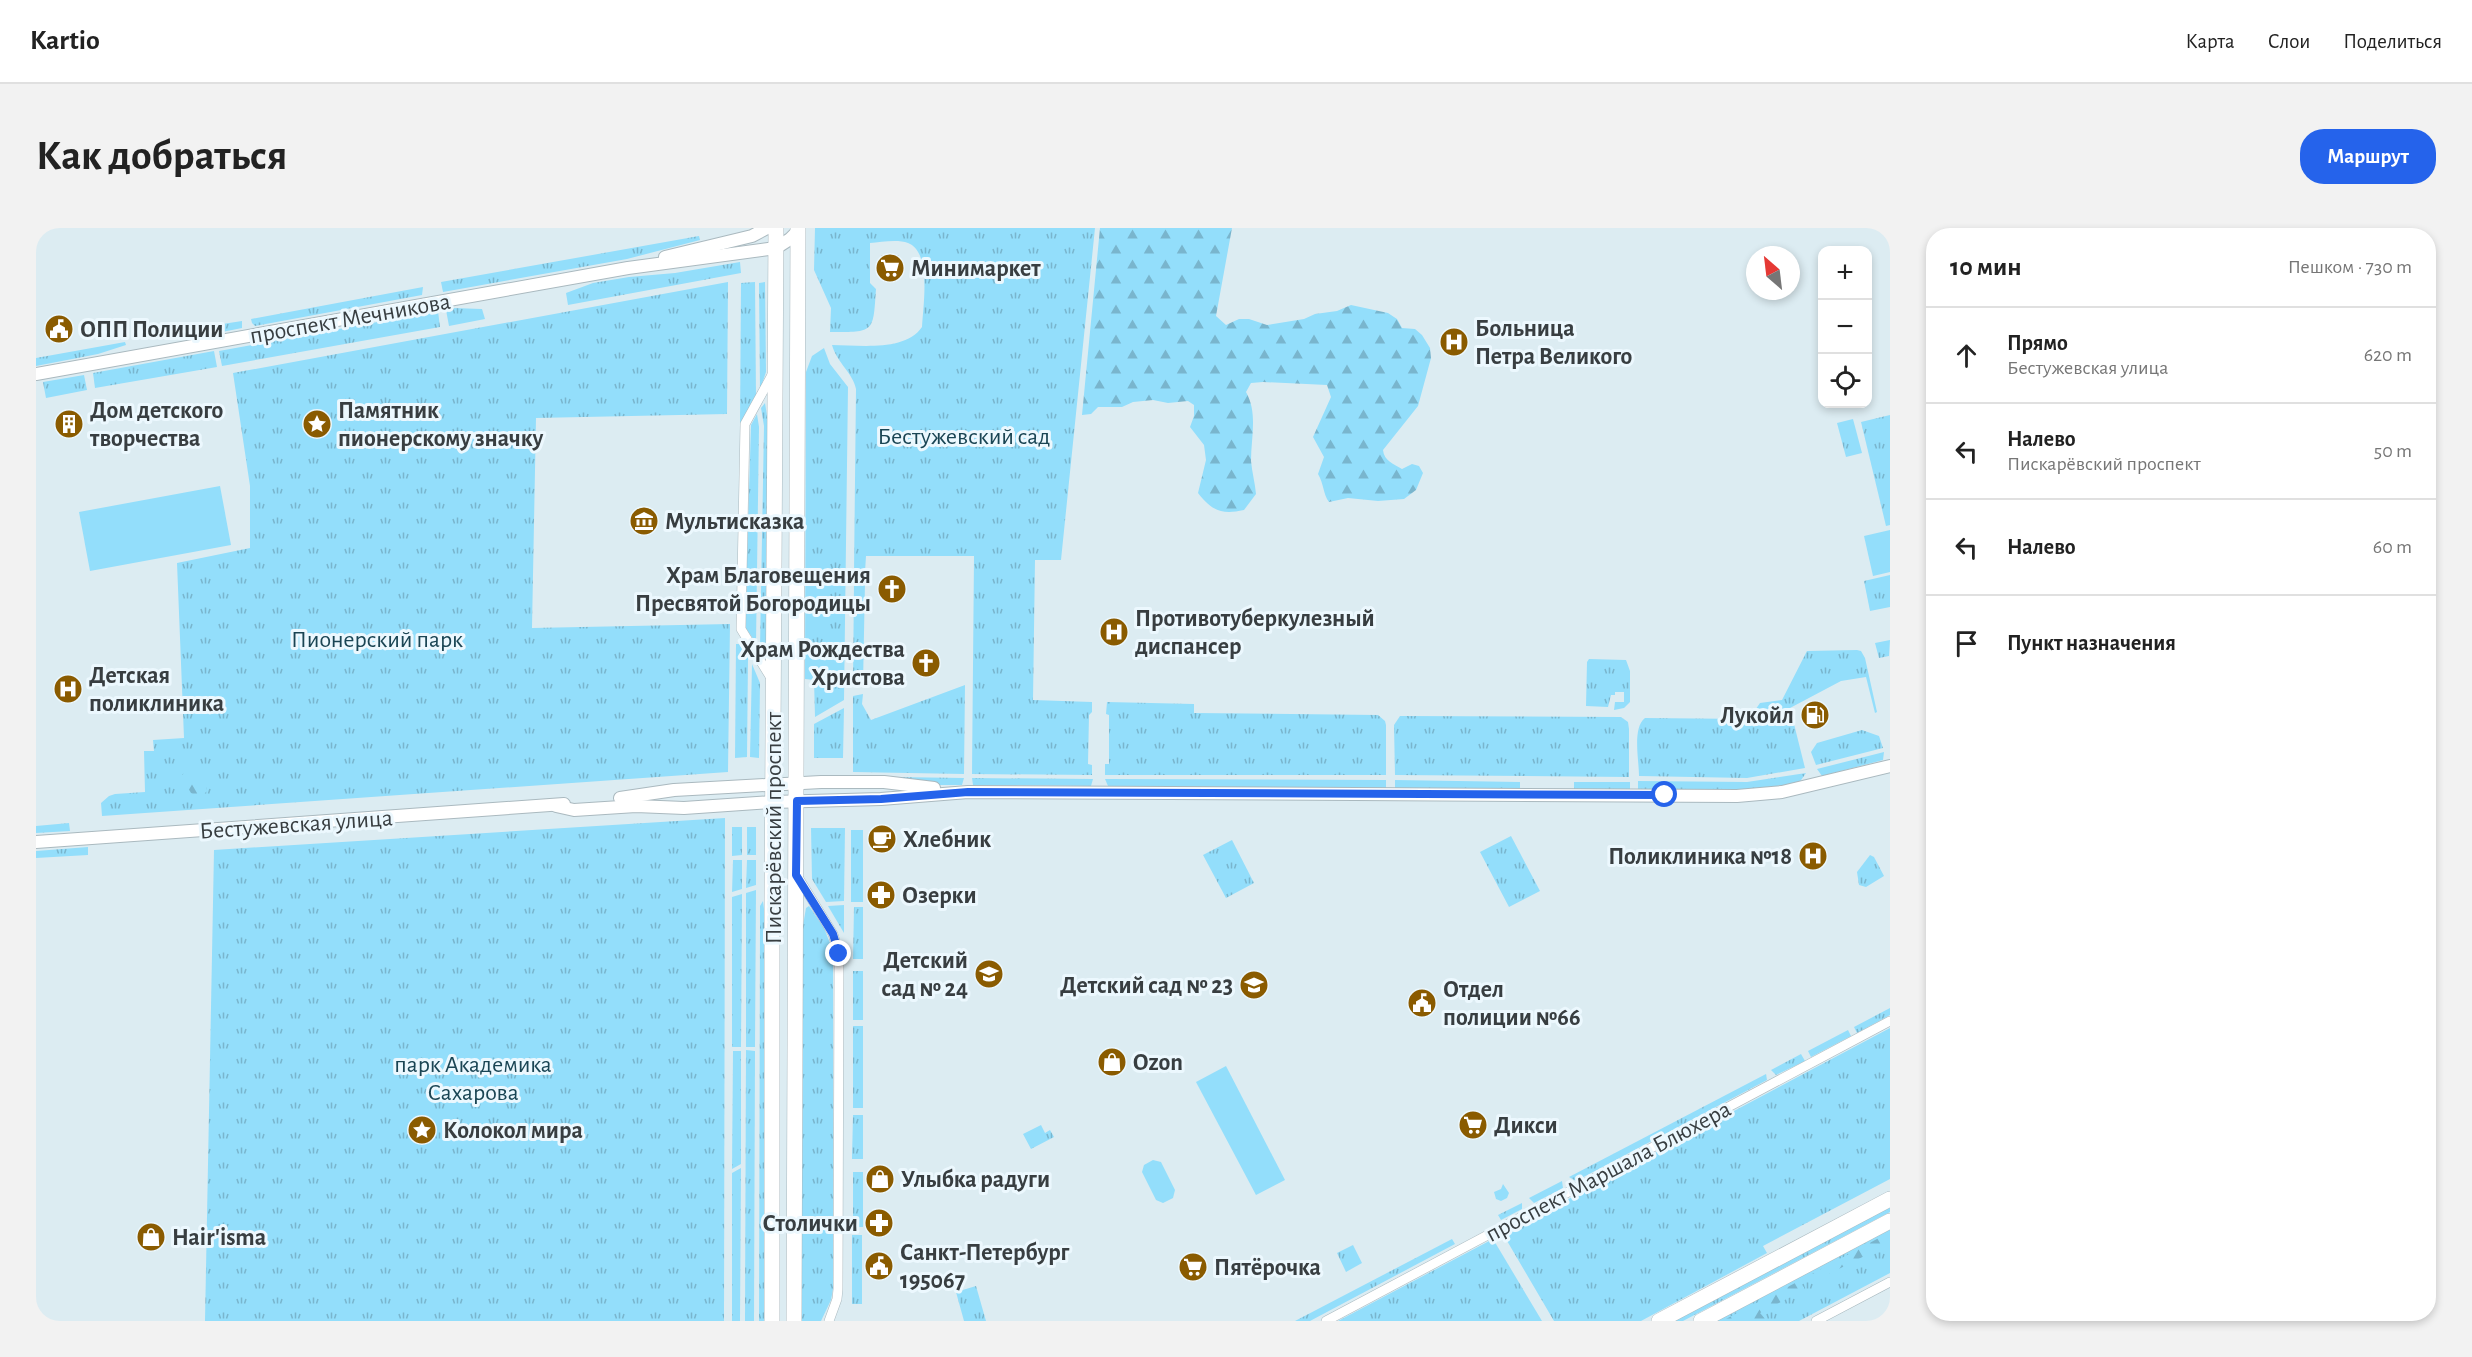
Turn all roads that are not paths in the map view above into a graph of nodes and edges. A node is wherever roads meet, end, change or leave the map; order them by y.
1 (767, 228) edge
2 (776, 228) edge
3 (798, 230) edge
4 (776, 248) junction
5 (628, 268) junction
6 (776, 367) junction
7 (36, 374) edge
8 (774, 683) junction
9 (1890, 766) edge
10 (797, 783) junction
11 (773, 784) junction
12 (968, 792) junction
13 (797, 801) junction
14 (773, 802) junction
15 (556, 806) junction
16 (36, 842) edge
17 (796, 875) junction
18 (1890, 1021) edge
19 (1890, 1199) edge
20 (1890, 1221) edge
21 (1890, 1282) edge
22 (772, 1321) edge
23 (795, 1321) edge
24 (829, 1321) edge
25 (1326, 1321) edge
26 (1659, 1321) edge
27 (1701, 1321) edge
28 (1816, 1321) edge

1 - 5 street, проспект Мечникова
2 - 4 main road, Пискарёвский проспект
3 - 4 street, проспект Мечникова
3 - 10 main road, Пискарёвский проспект
4 - 5 street, проспект Мечникова
4 - 6 main road, Пискарёвский проспект
5 - 7 street, проспект Мечникова
6 - 8 main road, Пискарёвский проспект
6 - 8 street
8 - 11 main road, Пискарёвский проспект
9 - 12 street, Бестужевская улица
10 - 11 street, Бестужевская улица
10 - 12 street, Бестужевская улица
10 - 13 main road, Пискарёвский проспект
11 - 14 main road, Пискарёвский проспект
11 - 15 street, Бестужевская улица
12 - 13 street, Бестужевская улица
13 - 14 street, Бестужевская улица
13 - 17 main road, Пискарёвский проспект
14 - 15 street, Бестужевская улица
14 - 22 main road, Пискарёвский проспект
15 - 16 street, Бестужевская улица
17 - 23 main road, Пискарёвский проспект
17 - 24 street
18 - 25 street, проспект Маршала Блюхера
19 - 26 main road
20 - 27 main road
21 - 28 street

